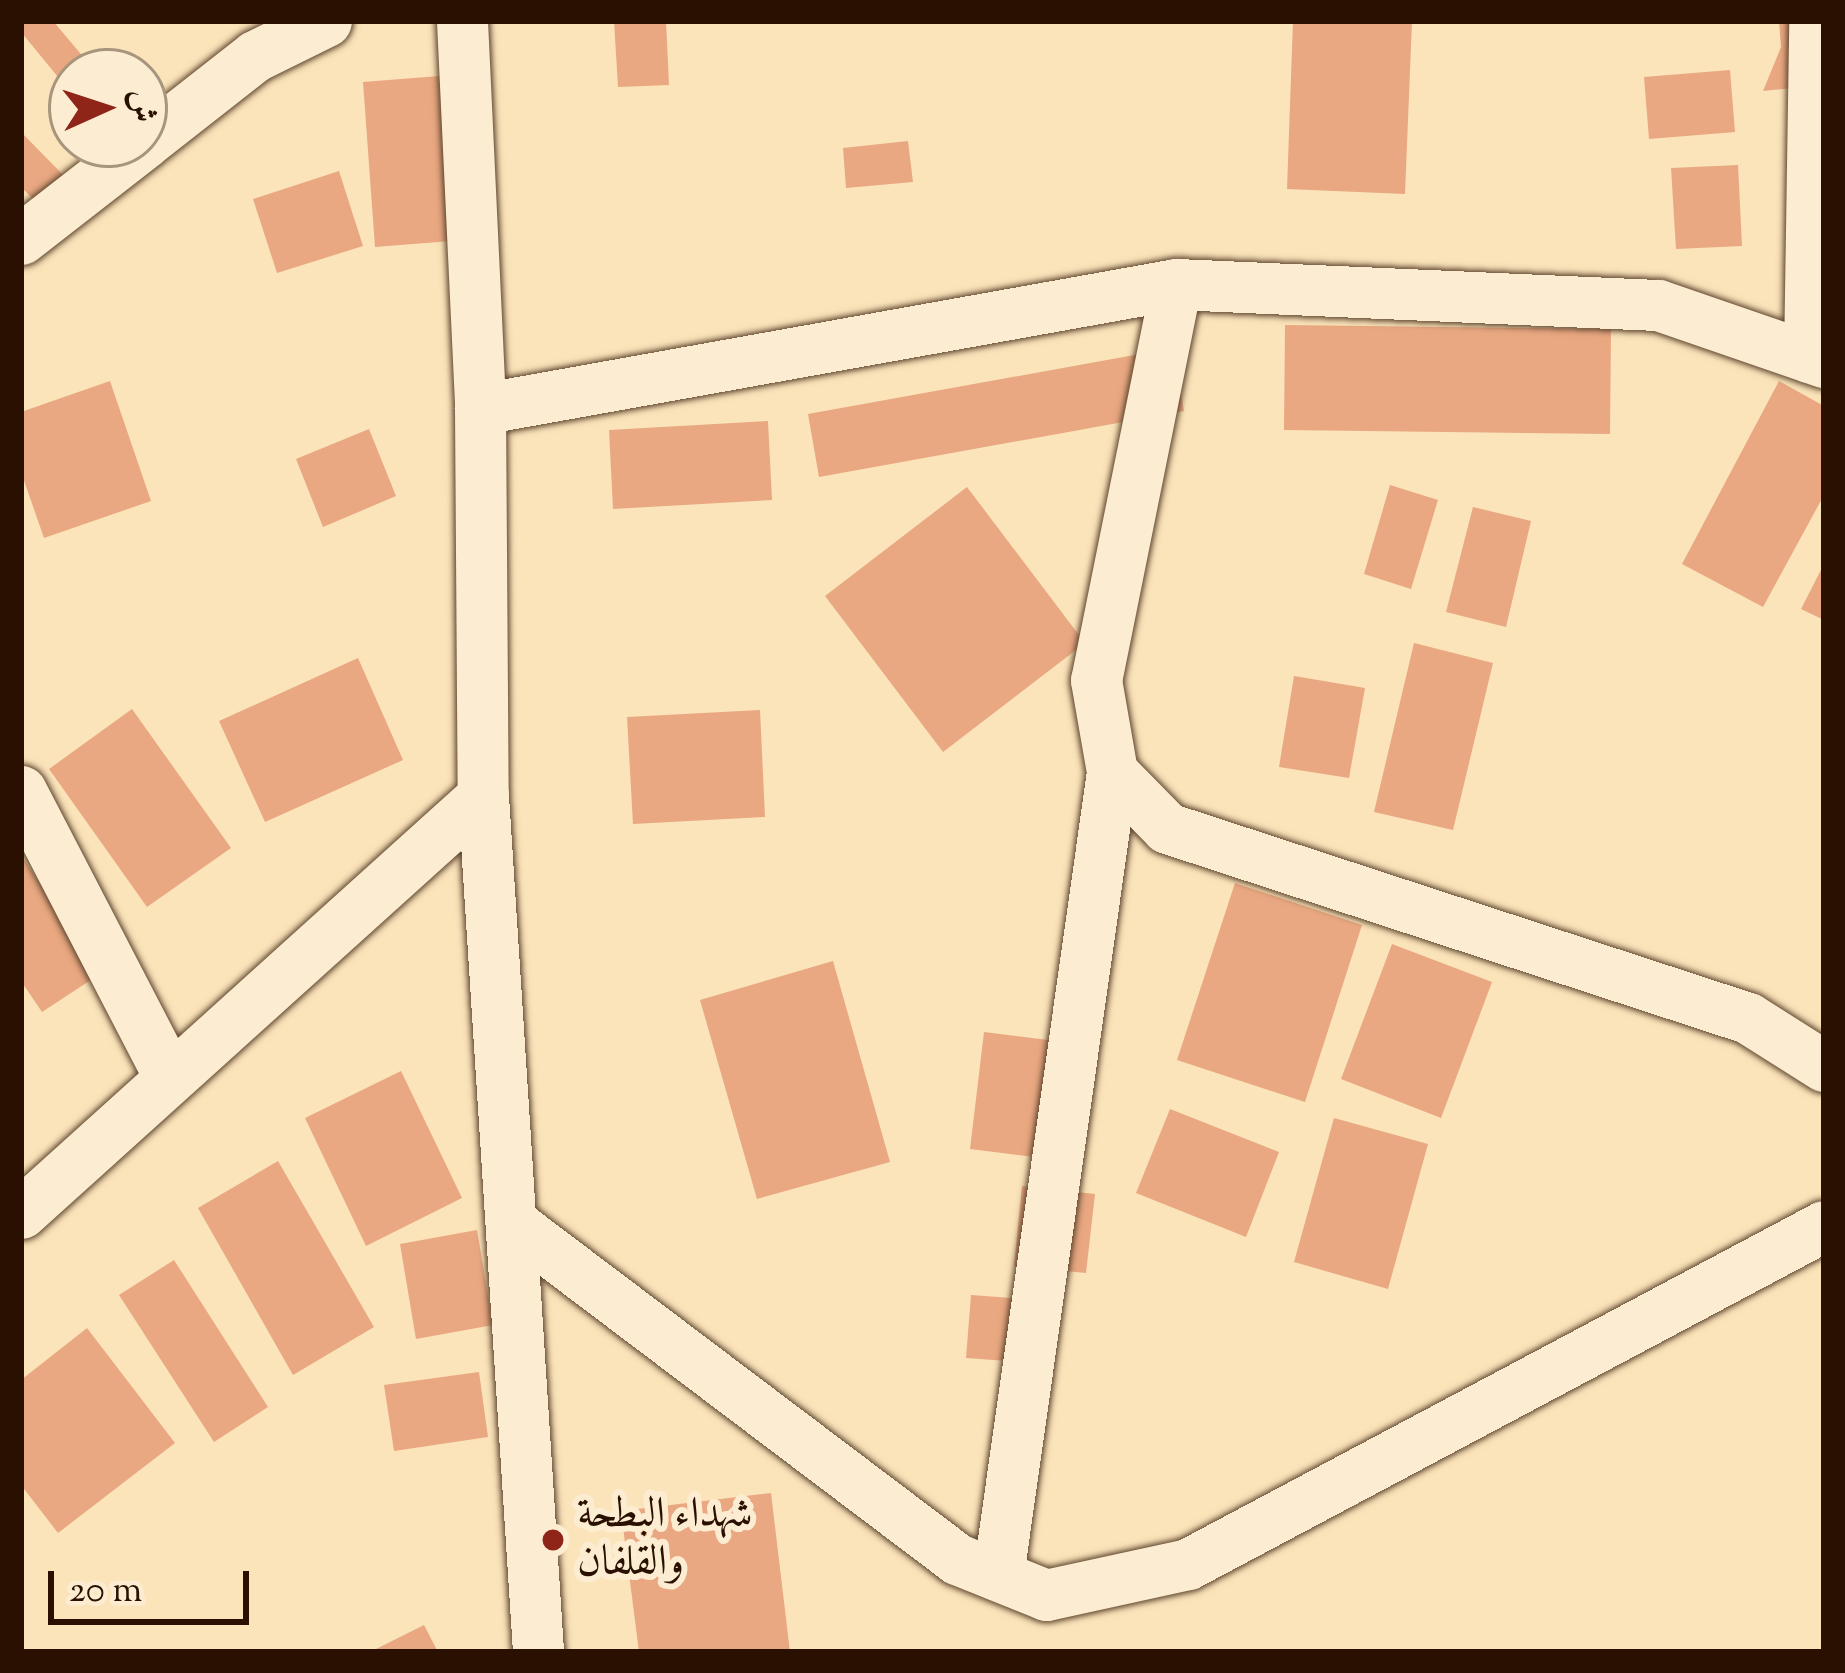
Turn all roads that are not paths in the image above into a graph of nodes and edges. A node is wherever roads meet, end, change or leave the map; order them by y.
1 (326, 21) edge
2 (462, 21) edge
3 (1814, 21) edge
4 (168, 124) edge
5 (112, 168) edge
6 (21, 239) edge
7 (1176, 284) junction
8 (1817, 360) edge
9 (480, 410) junction
10 (1112, 772) junction
11 (21, 791) edge
12 (483, 796) junction
13 (1824, 1066) edge
14 (170, 1078) junction
15 (21, 1213) edge
16 (511, 1222) junction
17 (1824, 1226) edge
18 (998, 1575) junction
19 (538, 1652) edge

1 - 4 street
2 - 9 street
3 - 8 street
5 - 6 street
7 - 8 street
7 - 9 street
7 - 10 street
9 - 12 street
10 - 13 street
10 - 18 street
11 - 14 street
12 - 14 street
12 - 16 street
14 - 15 street
16 - 18 street
16 - 19 street
17 - 18 street

